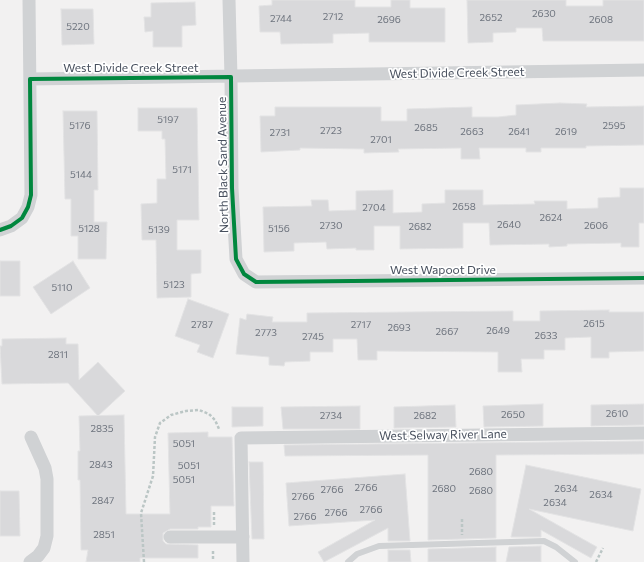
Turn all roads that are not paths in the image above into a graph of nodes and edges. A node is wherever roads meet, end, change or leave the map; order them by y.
1 (29, 0) edge
2 (229, 0) edge
3 (644, 70) edge
4 (231, 77) junction
5 (30, 79) junction
6 (0, 230) edge
7 (244, 274) joint
8 (644, 278) edge
9 (644, 433) edge
10 (31, 437) dead end
11 (170, 537) dead end
12 (243, 537) junction
13 (30, 562) edge
14 (243, 562) edge
15 (348, 562) edge
16 (575, 562) edge

1 - 5 street
2 - 4 street, North Black Sand Avenue
3 - 4 street, West Divide Creek Street
4 - 5 street, West Divide Creek Street
4 - 7 street, North Black Sand Avenue
5 - 6 street
7 - 8 street, West Wapoot Drive
9 - 12 street, West Selway River Lane
10 - 13 street
11 - 12 street
12 - 14 street
15 - 16 lane

